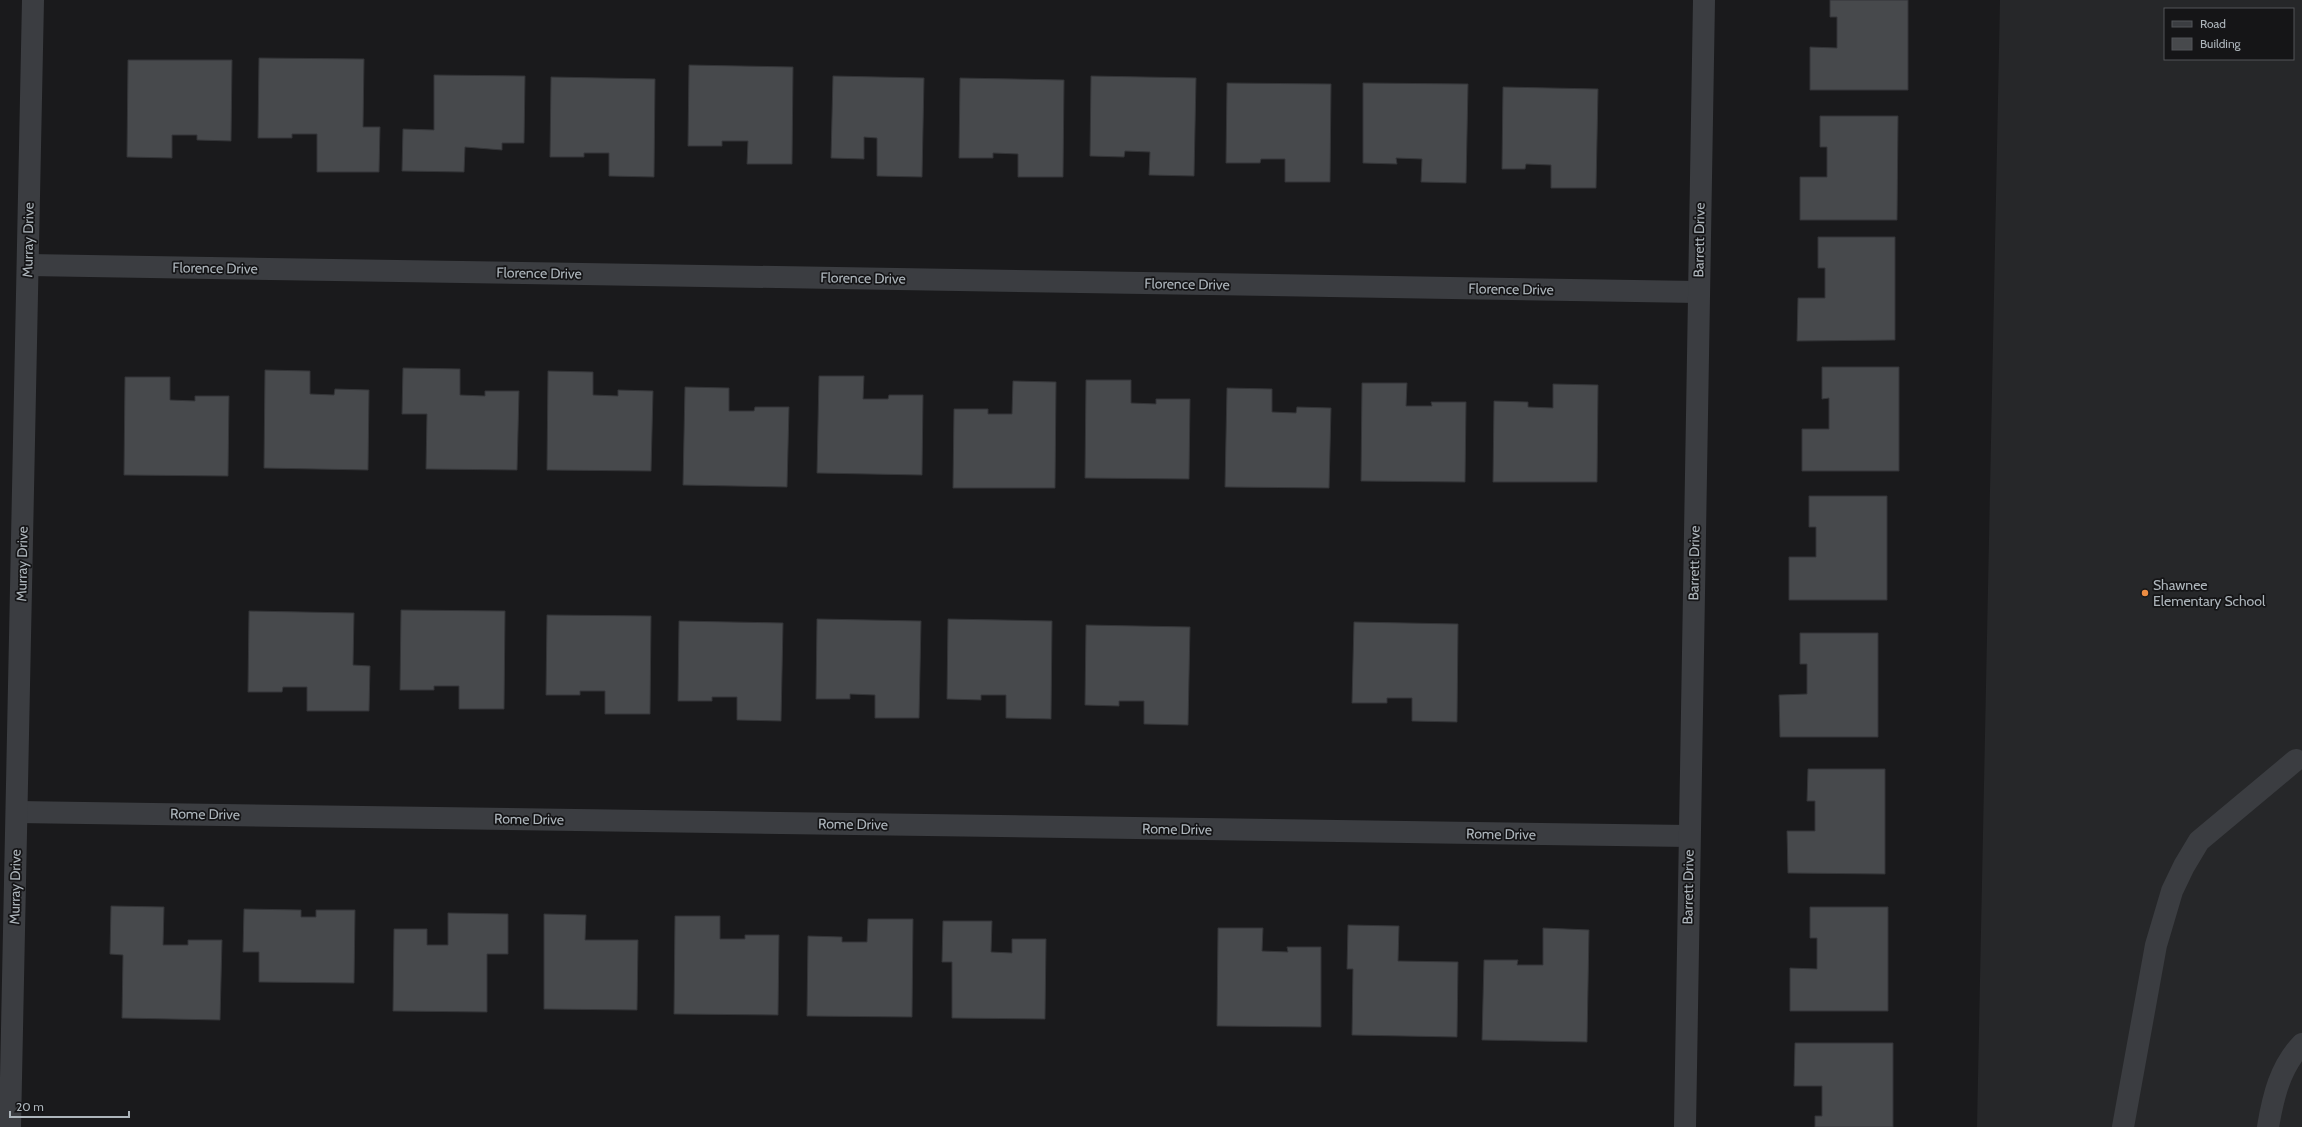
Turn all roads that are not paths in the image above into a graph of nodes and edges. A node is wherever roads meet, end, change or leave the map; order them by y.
1 (33, 0) edge
2 (1704, 0) edge
3 (28, 265) junction
4 (1698, 292) junction
5 (2296, 760) dead end
6 (17, 812) junction
7 (1689, 836) junction
8 (2302, 1044) edge
9 (10, 1127) edge
10 (1685, 1127) edge
11 (2123, 1127) edge
12 (2268, 1127) edge

1 - 3 street, Murray Drive
2 - 4 street, Barrett Drive
3 - 4 street, Florence Drive
3 - 6 street, Murray Drive
4 - 7 street, Barrett Drive
5 - 11 street
6 - 7 street, Rome Drive
6 - 9 street, Murray Drive
7 - 10 street, Barrett Drive
8 - 12 street

